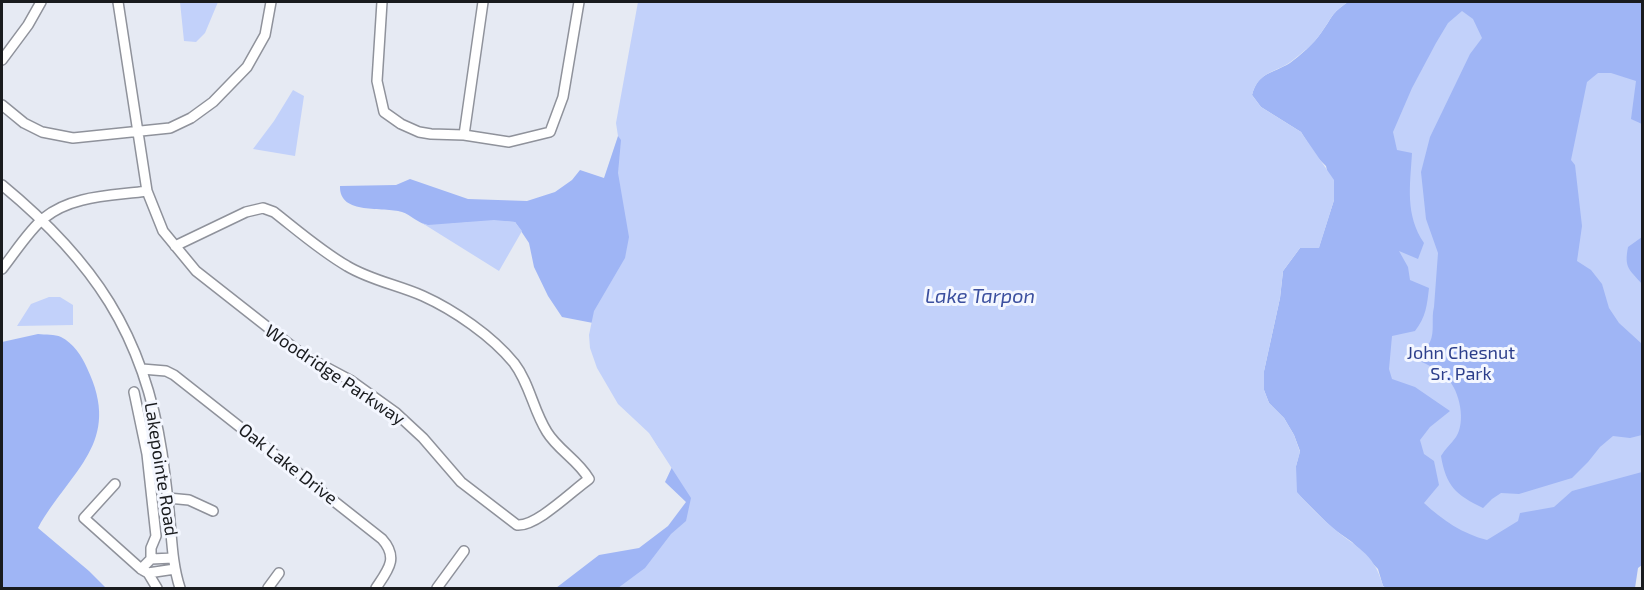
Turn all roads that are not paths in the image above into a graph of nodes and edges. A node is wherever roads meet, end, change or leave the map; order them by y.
1 (41, 2) edge
2 (118, 2) edge
3 (271, 2) edge
4 (382, 2) edge
5 (483, 2) edge
6 (579, 2) edge
7 (2, 60) edge
8 (2, 105) edge
9 (139, 132) junction
10 (464, 135) junction
11 (2, 185) edge
12 (147, 191) junction
13 (42, 219) junction
14 (175, 246) junction
15 (2, 269) edge
16 (142, 369) junction
17 (134, 392) dead end
18 (115, 484) dead end
19 (168, 498) junction
20 (213, 511) dead end
21 (464, 551) dead end
22 (173, 558) junction
23 (151, 559) junction
24 (175, 569) junction
25 (145, 571) junction
26 (279, 573) dead end
27 (157, 588) edge
28 (180, 588) edge
29 (268, 588) edge
30 (376, 588) edge
31 (437, 588) edge

1 - 7 street
2 - 9 street, Woodridge Parkway
3 - 9 street
4 - 10 street
5 - 10 street
6 - 10 street
8 - 9 street
9 - 12 street, Woodridge Parkway
11 - 13 street, Lakepointe Road
12 - 13 street
12 - 14 street, Woodridge Parkway
13 - 15 street
13 - 16 street, Lakepointe Road
14 - 14 street, Woodridge Parkway
16 - 19 street, Lakepointe Road
16 - 30 street, Oak Lake Drive
17 - 23 street
18 - 25 street
19 - 20 street
19 - 22 street, Lakepointe Road
21 - 31 street
22 - 23 street
22 - 24 street, Lakepointe Road
23 - 25 street
24 - 25 street
24 - 28 street, Lakepointe Road
25 - 27 street
26 - 29 street

